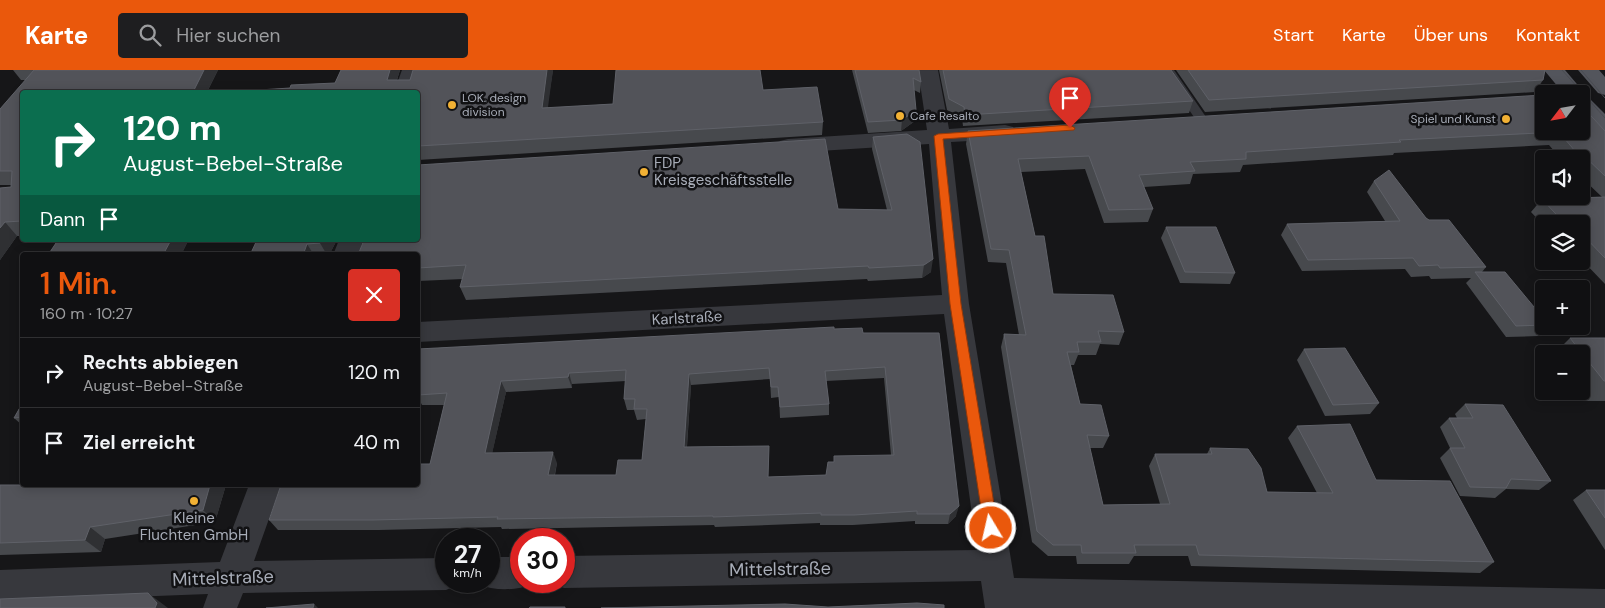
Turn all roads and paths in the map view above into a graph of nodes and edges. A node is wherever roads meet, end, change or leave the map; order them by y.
1 (412, 70) edge
2 (928, 70) edge
3 (1168, 70) edge
4 (1554, 70) edge
5 (1588, 70) edge
6 (1567, 85) edge
7 (1605, 89) edge
8 (405, 90) edge
9 (1605, 98) edge
10 (1590, 99) edge
11 (1590, 110) edge
12 (1202, 120) edge
13 (1605, 127) edge
14 (1026, 131) edge
15 (938, 136) junction
16 (763, 147) edge
17 (956, 304) junction
18 (420, 332) edge
19 (263, 487) edge
20 (575, 572) edge
21 (435, 574) edge
22 (232, 577) junction
23 (0, 586) edge
24 (999, 589) edge
25 (1605, 606) edge
26 (220, 608) edge

1 - 8 street
2 - 15 street
3 - 12 lane
4 - 6 main road
5 - 7 main road
9 - 10 main road
11 - 13 main road
14 - 15 street
15 - 16 street
15 - 17 street
17 - 18 street, Karlstraße
17 - 24 street
19 - 22 street
20 - 24 street, Mittelstraße
21 - 22 street, Mittelstraße
22 - 23 street, Mittelstraße
22 - 26 street
24 - 25 street, Mittelstraße

